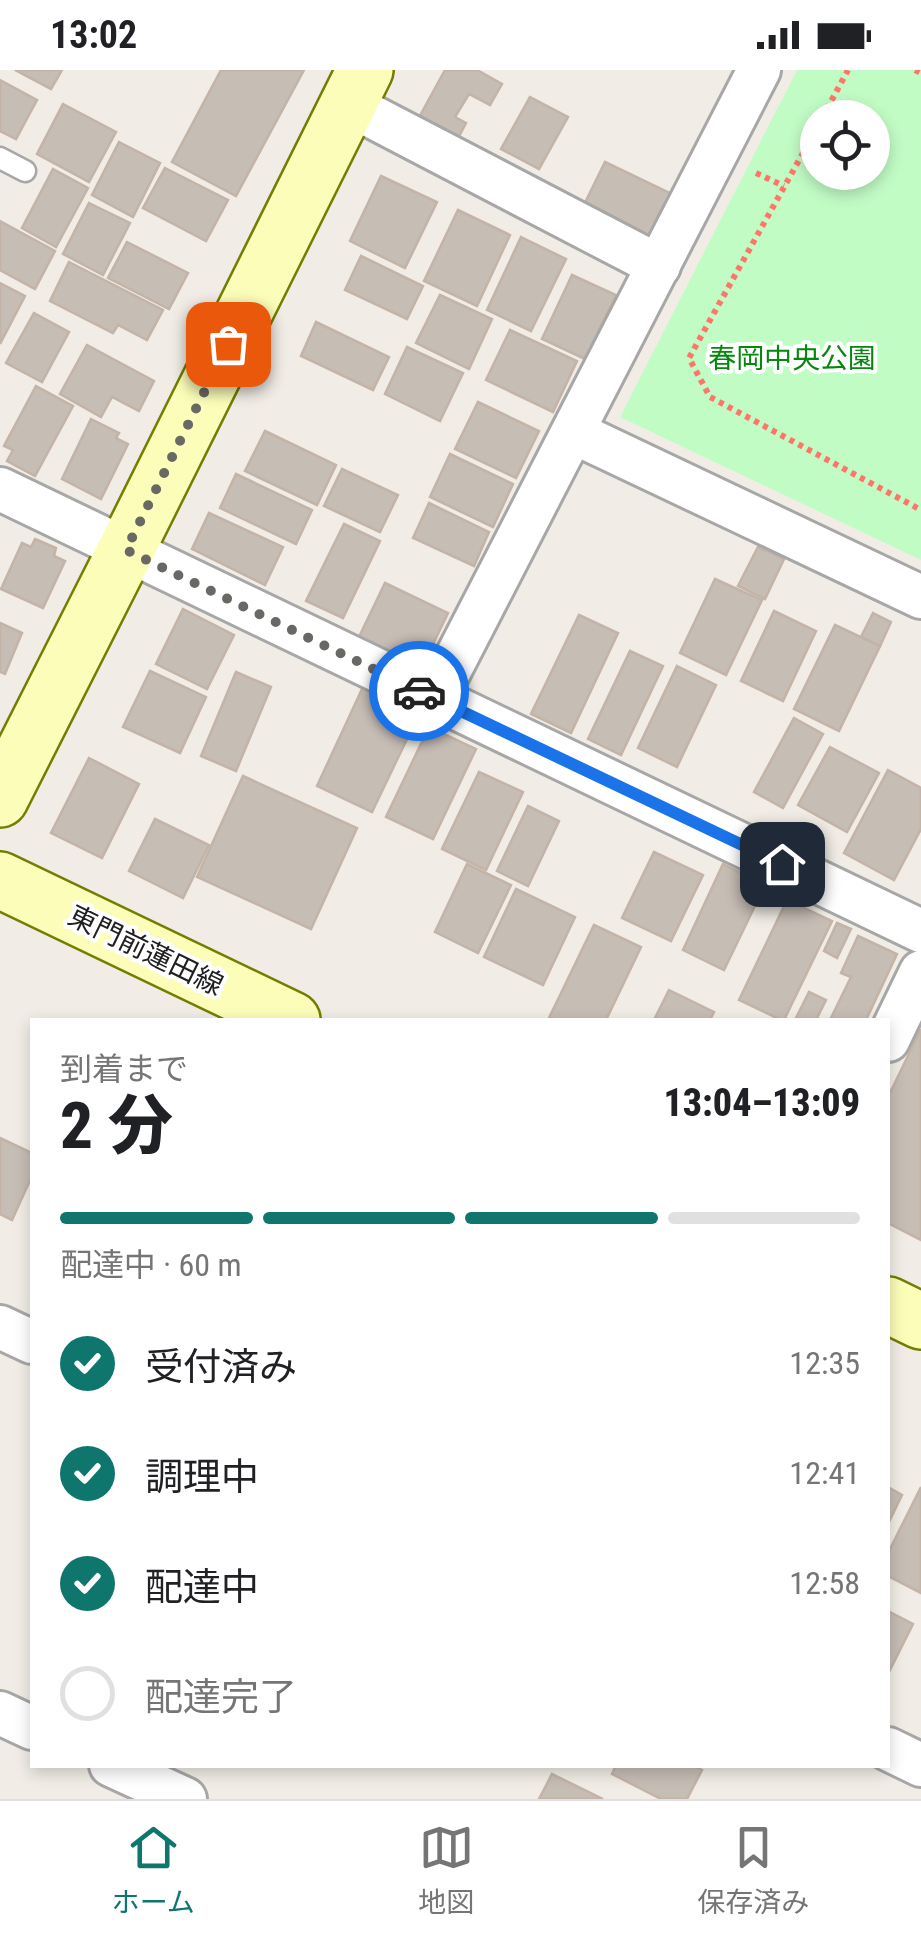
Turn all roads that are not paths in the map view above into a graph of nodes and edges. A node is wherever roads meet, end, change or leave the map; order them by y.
1 (760, 70) edge
2 (356, 87) edge
3 (0, 158) edge
4 (25, 170) dead end
5 (658, 266) junction
6 (573, 432) junction
7 (0, 489) edge
8 (126, 550) junction
9 (921, 597) edge
10 (435, 698) junction
11 (0, 799) edge
12 (0, 880) edge
13 (921, 931) edge
14 (921, 972) edge
15 (288, 1018) edge
16 (890, 1036) edge
17 (890, 1306) edge
18 (921, 1321) edge
19 (0, 1327) edge
20 (30, 1341) edge
21 (0, 1714) edge
22 (30, 1727) edge
23 (890, 1750) edge
24 (921, 1765) edge
25 (118, 1768) edge
26 (185, 1799) edge

1 - 5 street
2 - 5 street
2 - 8 street
3 - 4 lane
5 - 6 street
6 - 9 street
6 - 10 street
7 - 8 street
8 - 10 street
8 - 11 street
10 - 13 street
12 - 15 street, 東門前蓮田線
14 - 16 street
17 - 18 street
19 - 20 street
21 - 22 street
23 - 24 street
25 - 26 street

